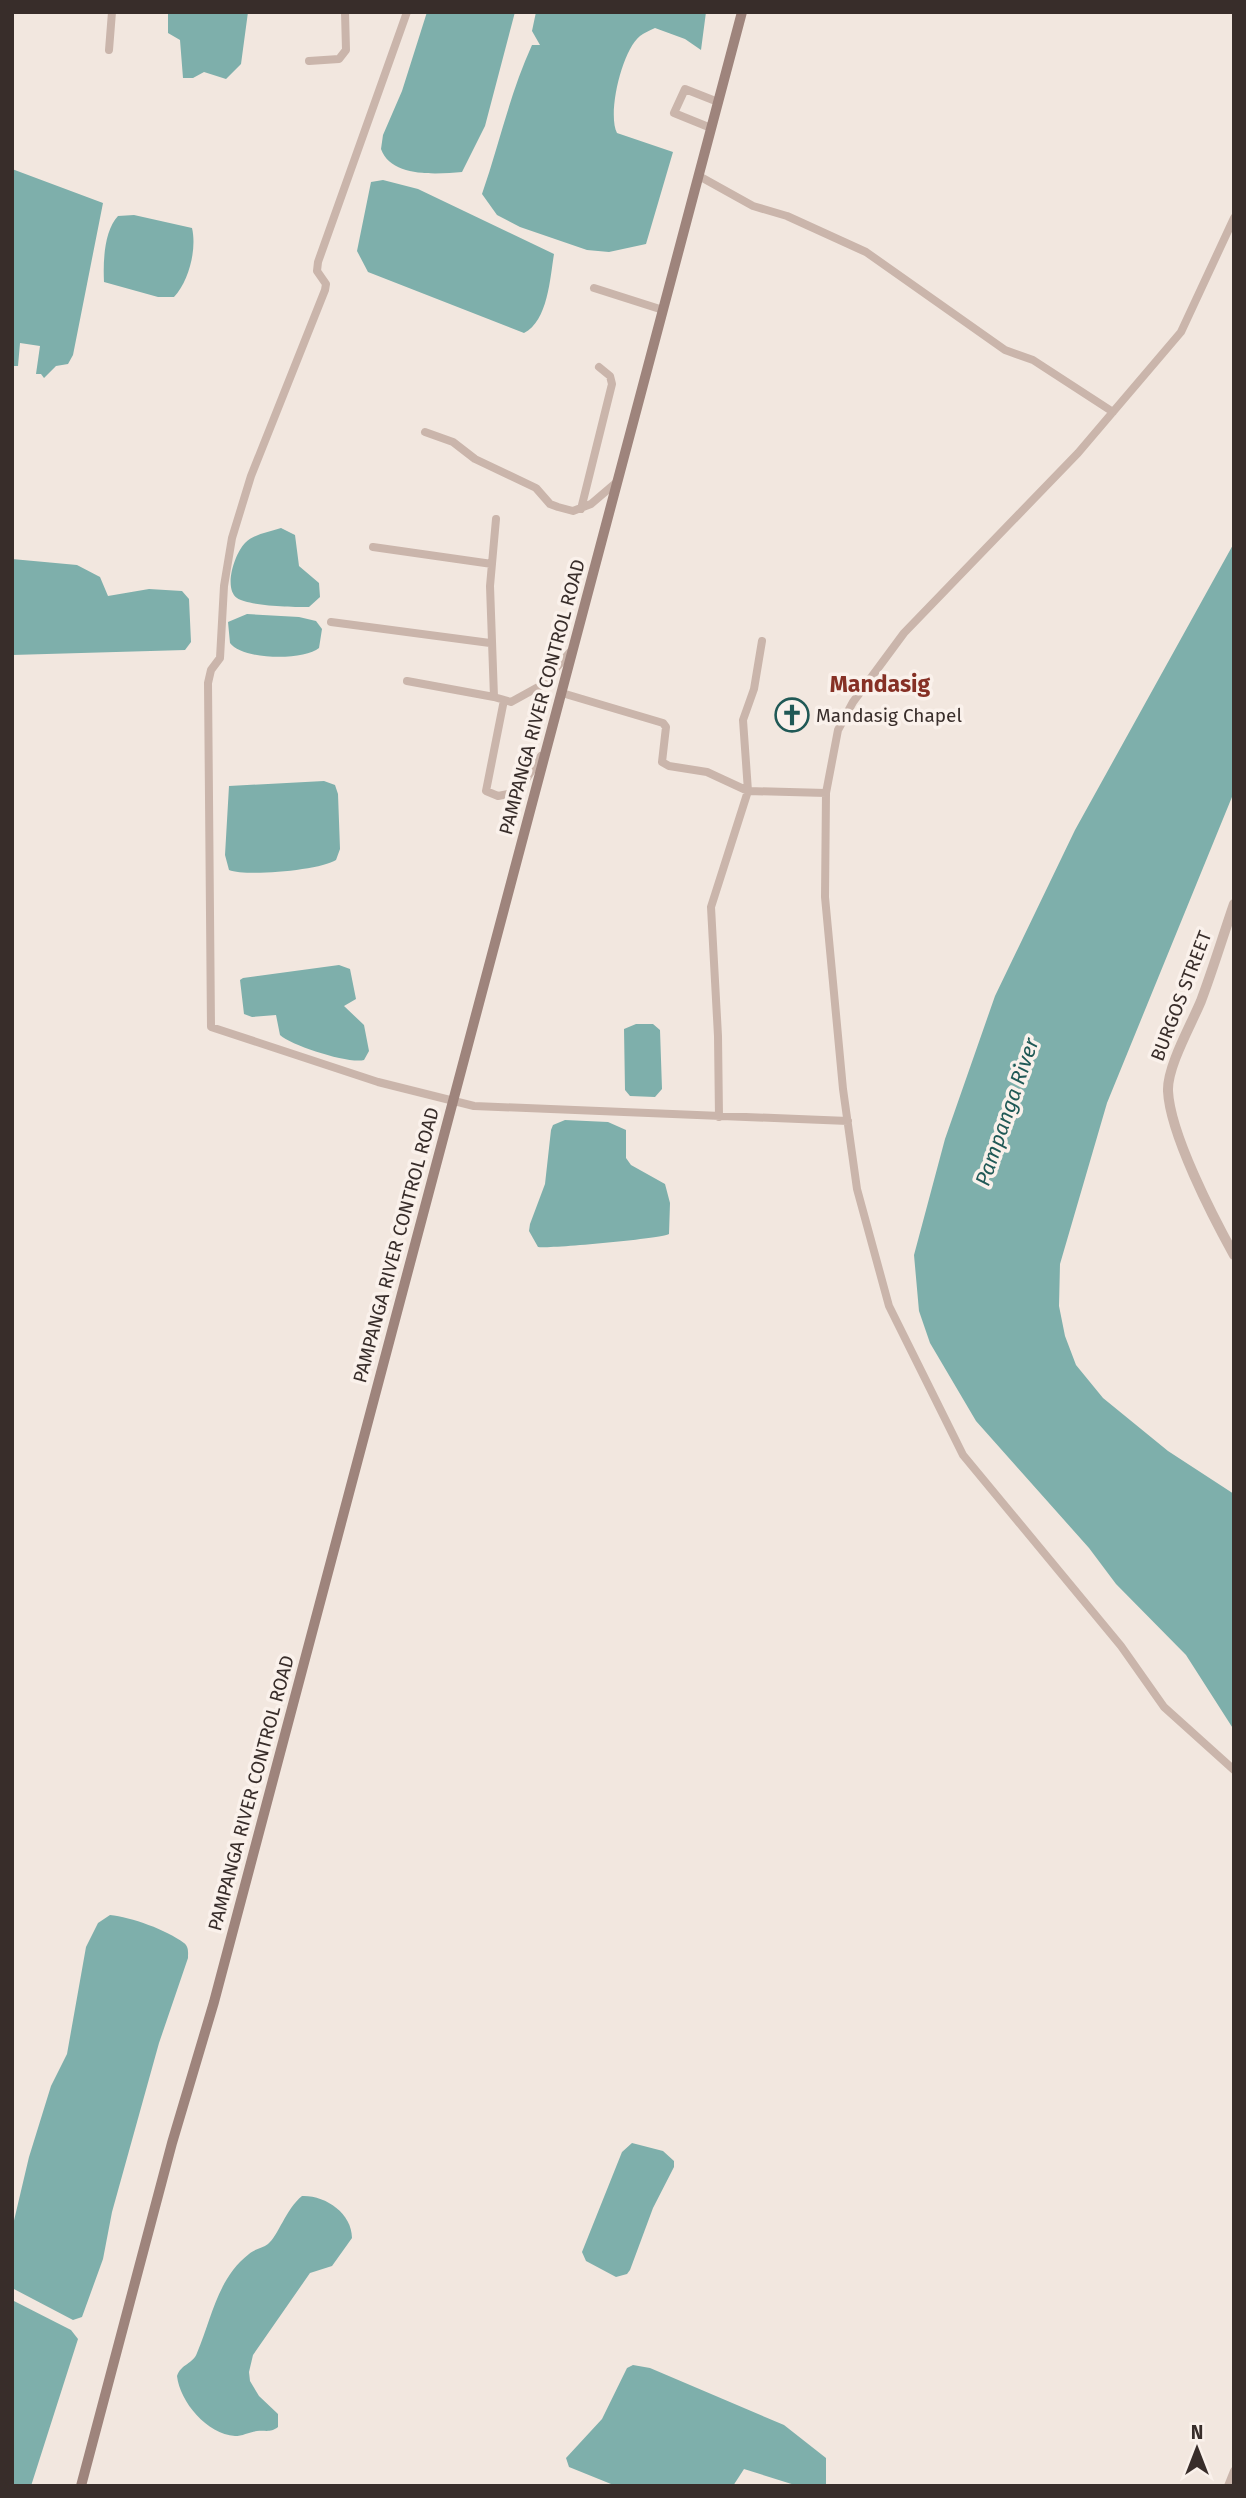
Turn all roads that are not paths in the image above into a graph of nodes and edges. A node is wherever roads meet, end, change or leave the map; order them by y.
1 (112, 12) edge
2 (345, 12) edge
3 (407, 12) edge
4 (743, 12) edge
5 (109, 50) dead end
6 (309, 61) dead end
7 (718, 102) junction
8 (711, 128) junction
9 (699, 176) junction
10 (1234, 218) edge
11 (594, 288) dead end
12 (663, 310) junction
13 (599, 366) dead end
14 (1113, 412) junction
15 (425, 432) dead end
16 (618, 481) junction
17 (581, 509) junction
18 (496, 519) dead end
19 (373, 547) dead end
20 (492, 564) junction
21 (331, 622) dead end
22 (762, 641) dead end
23 (490, 643) junction
24 (574, 648) junction
25 (407, 681) dead end
26 (562, 694) junction
27 (494, 697) junction
28 (504, 700) junction
29 (547, 748) junction
30 (748, 791) junction
31 (826, 793) junction
32 (1234, 904) edge
33 (452, 1100) junction
34 (719, 1117) junction
35 (848, 1121) junction
36 (1234, 1255) edge
37 (1234, 1770) edge
38 (1234, 2471) edge
39 (81, 2486) edge
40 (1228, 2486) edge

1 - 5 street
2 - 6 street
3 - 33 street
4 - 7 main road, PAMPANGA RIVER CONTROL ROAD
7 - 8 main road, PAMPANGA RIVER CONTROL ROAD
7 - 8 street
8 - 9 main road, PAMPANGA RIVER CONTROL ROAD
9 - 12 main road, PAMPANGA RIVER CONTROL ROAD
9 - 14 street
10 - 14 street
11 - 12 street
12 - 16 main road, PAMPANGA RIVER CONTROL ROAD
13 - 17 street
14 - 31 street
15 - 17 street
16 - 17 street
16 - 24 main road, PAMPANGA RIVER CONTROL ROAD
18 - 20 street
19 - 20 street
20 - 23 street
21 - 23 street
22 - 30 street
23 - 27 street
24 - 26 main road, PAMPANGA RIVER CONTROL ROAD
24 - 28 street
25 - 27 street
26 - 29 main road, PAMPANGA RIVER CONTROL ROAD
26 - 30 street
27 - 28 street
28 - 29 street
29 - 33 main road, PAMPANGA RIVER CONTROL ROAD
30 - 31 street
30 - 34 street
31 - 35 street
32 - 36 street, BURGOS STREET
33 - 34 street
33 - 39 main road, PAMPANGA RIVER CONTROL ROAD
34 - 35 street
35 - 37 street
38 - 40 street

